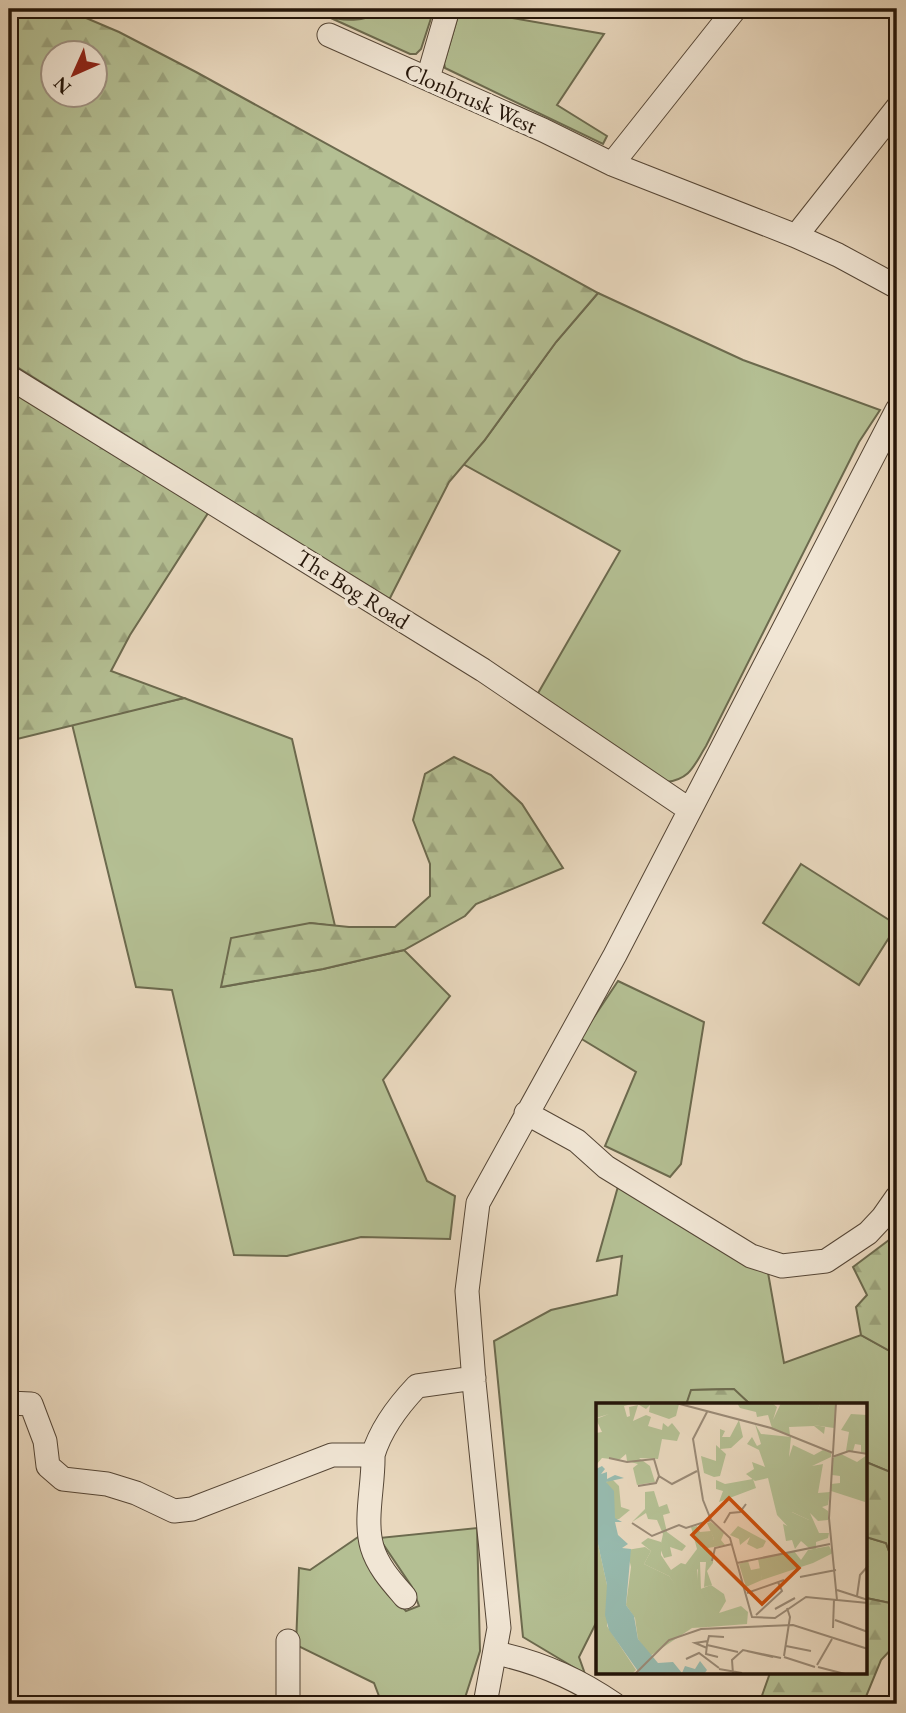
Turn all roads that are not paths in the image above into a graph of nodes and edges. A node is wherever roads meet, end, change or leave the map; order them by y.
1 (448, 9) edge
2 (735, 9) edge
3 (329, 35) dead end
4 (428, 78) junction
5 (897, 108) edge
6 (612, 164) junction
7 (796, 236) junction
8 (897, 287) edge
9 (9, 377) edge
10 (897, 410) edge
11 (690, 810) junction
12 (526, 1112) junction
13 (897, 1197) edge
14 (474, 1378) junction
15 (9, 1403) edge
16 (373, 1455) junction
17 (405, 1597) dead end
18 (288, 1641) dead end
19 (496, 1653) junction
20 (288, 1704) edge
21 (485, 1704) edge
22 (614, 1704) edge

1 - 4 street
2 - 6 street
3 - 4 street, Clonbrusk West
4 - 6 street, Clonbrusk West
5 - 7 street
6 - 7 street, Clonbrusk West
7 - 8 street, Clonbrusk West
9 - 11 street, The Bog Road
10 - 11 street
11 - 12 street
12 - 13 street
12 - 14 street
14 - 16 street
14 - 19 street
15 - 16 street
16 - 17 street
18 - 20 street
19 - 21 street
19 - 22 street

